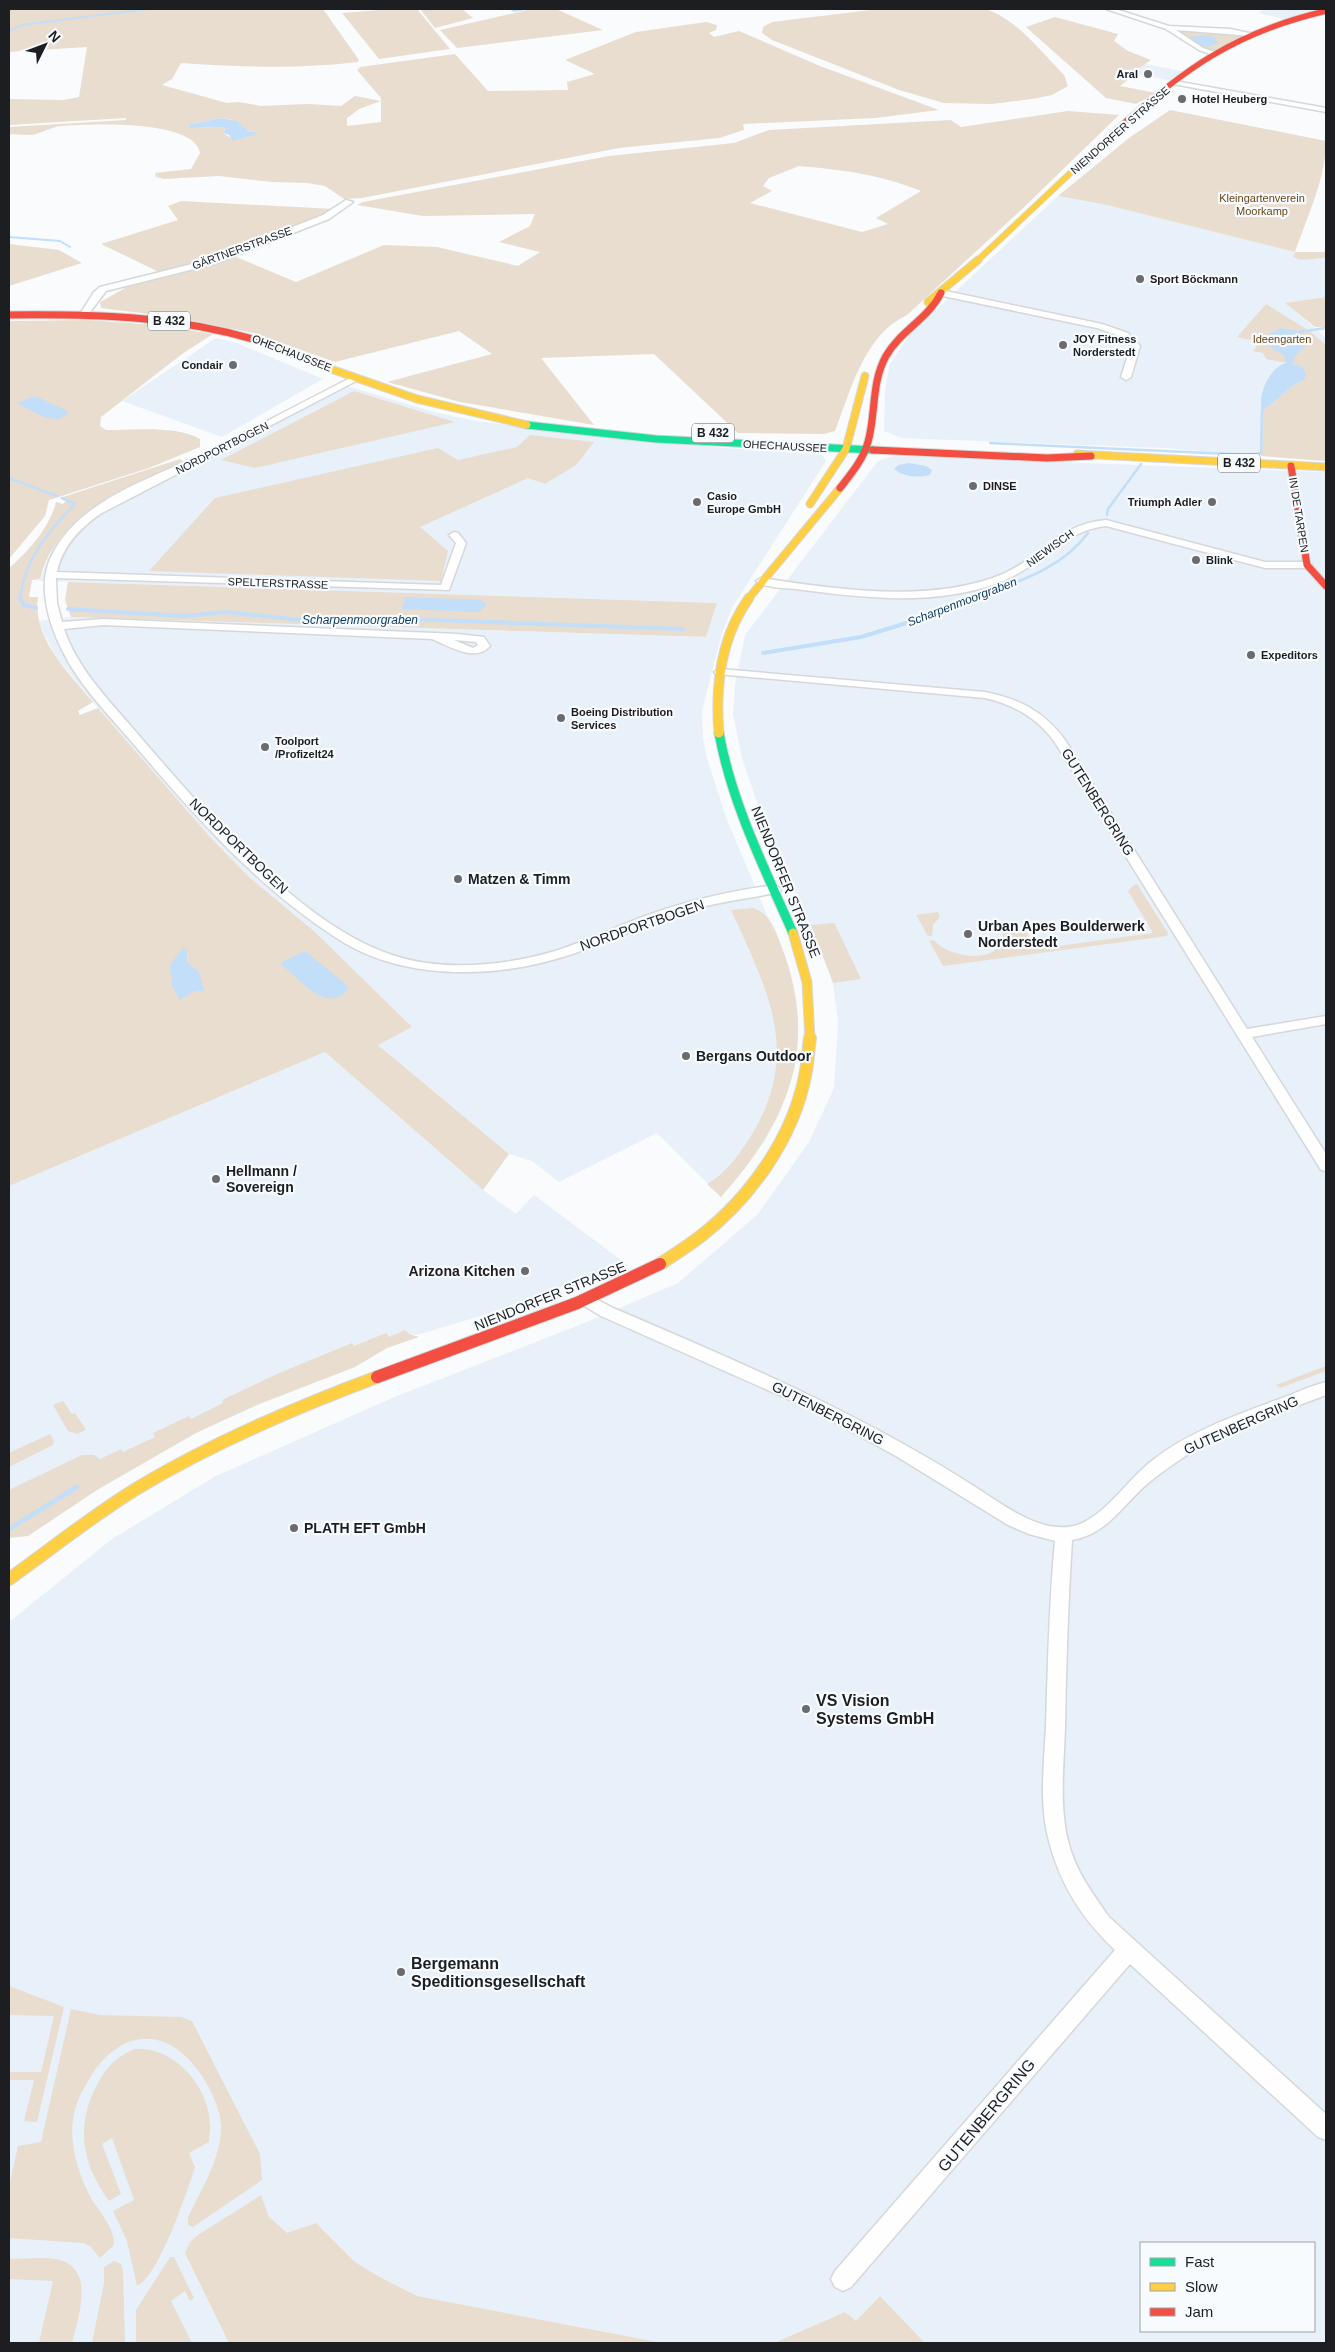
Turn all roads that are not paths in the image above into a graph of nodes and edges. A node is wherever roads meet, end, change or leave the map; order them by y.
1 (1109, 9) edge
2 (1326, 11) edge
3 (1168, 28) junction
4 (1251, 34) junction
5 (1216, 54) junction
6 (1175, 83) junction
7 (1326, 110) edge
8 (350, 202) dead end
9 (941, 294) junction
10 (84, 314) junction
11 (9, 315) edge
12 (1126, 377) dead end
13 (357, 378) junction
14 (848, 445) junction
15 (867, 446) junction
16 (1291, 466) junction
17 (1326, 467) edge
18 (454, 535) dead end
19 (1307, 566) junction
20 (52, 575) junction
21 (761, 581) junction
22 (1326, 586) edge
23 (58, 626) junction
24 (436, 637) dead end
25 (720, 672) junction
26 (775, 889) junction
27 (1326, 1020) edge
28 (1244, 1034) junction
29 (1326, 1166) edge
30 (587, 1300) junction
31 (1326, 1388) edge
32 (1064, 1534) junction
33 (9, 1579) edge
34 (1129, 1950) junction
35 (1326, 2130) edge
36 (843, 2279) dead end

1 - 3 street
2 - 4 main road, NIENDORFER STRASSE
3 - 4 street
3 - 5 street
4 - 5 main road, NIENDORFER STRASSE
5 - 6 main road, NIENDORFER STRASSE
6 - 7 street
6 - 9 main road, NIENDORFER STRASSE
8 - 10 street, GÄRTNERSTRASSE
9 - 12 street
9 - 14 main road, NIENDORFER STRASSE
9 - 15 main road, NIENDORFER STRASSE
10 - 11 main road, OHECHAUSSEE / B 432
10 - 13 main road, OHECHAUSSEE / B 432
13 - 14 main road, OHECHAUSSEE / B 432
13 - 20 street, NORDPORTBOGEN
14 - 15 main road, OHECHAUSSEE / B 432
14 - 21 main road, NIENDORFER STRASSE
15 - 16 main road, OHECHAUSSEE / B 432
15 - 21 main road, NIENDORFER STRASSE
16 - 17 main road, OHECHAUSSEE / B 432
16 - 19 main road, IN DE TARPEN
18 - 20 street, SPELTERSTRASSE
19 - 21 street, NIEWISCH
19 - 22 main road, IN DE TARPEN
20 - 23 street, NORDPORTBOGEN
21 - 25 main road, NIENDORFER STRASSE
23 - 24 street
23 - 26 street, NORDPORTBOGEN
25 - 26 main road, NIENDORFER STRASSE
25 - 28 street, GUTENBERGRING
26 - 30 main road, NIENDORFER STRASSE
27 - 28 street
28 - 29 street, GUTENBERGRING
30 - 32 street, GUTENBERGRING
30 - 33 main road, NIENDORFER STRASSE
31 - 32 street, GUTENBERGRING
32 - 34 street
34 - 35 street
34 - 36 street, GUTENBERGRING

